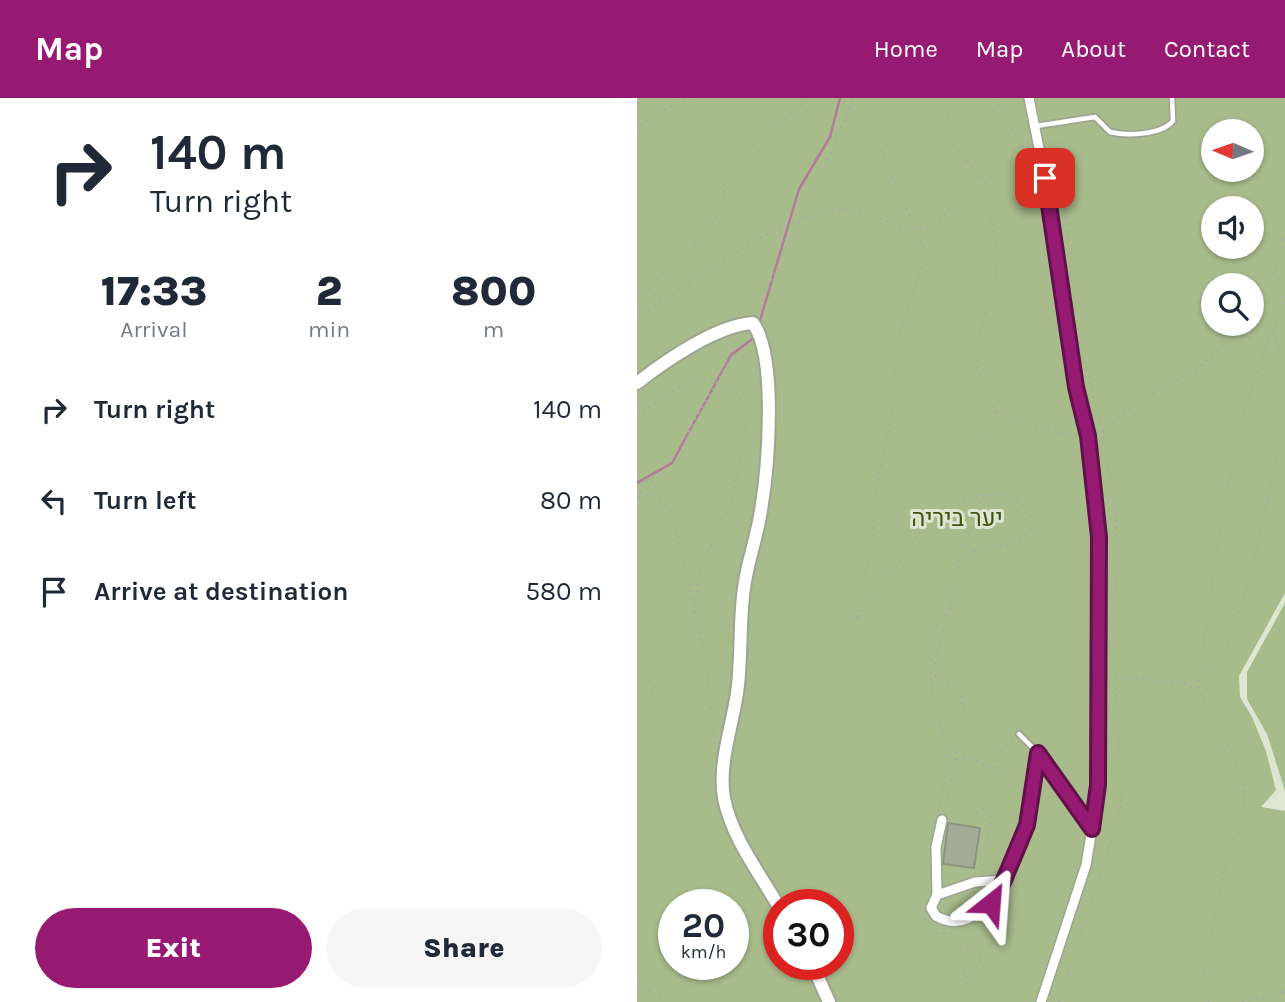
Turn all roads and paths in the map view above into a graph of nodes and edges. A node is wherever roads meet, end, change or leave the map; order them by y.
1 (694, 98) edge
2 (820, 98) edge
3 (838, 98) edge
4 (853, 98) edge
5 (943, 98) edge
6 (995, 98) edge
7 (1029, 98) edge
8 (1172, 98) edge
9 (850, 104) junction
10 (1035, 126) junction
11 (637, 131) edge
12 (966, 159) junction
13 (1045, 178) junction
14 (796, 222) junction
15 (918, 229) junction
16 (1285, 237) edge
17 (1264, 288) edge
18 (1285, 295) edge
19 (1071, 301) dead end
20 (637, 307) edge
21 (637, 319) edge
22 (1075, 322) dead end
23 (753, 323) junction
24 (1273, 331) junction
25 (1230, 336) edge
26 (766, 358) junction
27 (715, 381) junction
28 (637, 383) edge
29 (995, 411) junction
30 (637, 415) edge
31 (1103, 433) junction
32 (1088, 436) junction
33 (637, 479) edge
34 (645, 480) junction
35 (658, 495) junction
36 (981, 496) junction
37 (637, 498) edge
38 (695, 608) junction
39 (1114, 678) dead end
40 (637, 711) edge
41 (1019, 734) joint
42 (715, 753) dead end
43 (1038, 753) junction
44 (955, 759) junction
45 (1000, 774) junction
46 (994, 803) junction
47 (942, 820) junction
48 (1092, 829) junction
49 (1010, 867) dead end
50 (1004, 880) junction
51 (963, 886) junction
52 (769, 889) edge
53 (937, 895) junction
54 (955, 933) dead end
55 (958, 946) junction
56 (819, 980) edge
57 (637, 981) edge
58 (968, 985) junction
59 (1285, 992) edge
60 (665, 1002) edge
61 (829, 1002) edge
62 (972, 1002) edge
63 (1041, 1002) edge
64 (1209, 1002) edge
65 (1242, 1002) edge

1 - 11 path
2 - 20 path
3 - 9 path
4 - 9 path
5 - 12 path
6 - 13 path
7 - 10 street
8 - 10 lane
9 - 14 path
9 - 15 path
10 - 13 street
12 - 15 path
12 - 29 path
13 - 19 path
13 - 32 street
14 - 15 path
14 - 21 path
14 - 23 path
15 - 36 path
16 - 17 path
18 - 24 path
22 - 31 path
23 - 26 main road
23 - 28 main road
24 - 39 path
24 - 64 path
25 - 31 path
26 - 27 path
26 - 52 main road
27 - 30 path
27 - 34 path
27 - 38 path
29 - 32 path
29 - 36 path
31 - 32 path
32 - 48 street
33 - 34 path
34 - 35 path
34 - 37 path
35 - 37 path
35 - 38 path
36 - 44 path
36 - 47 path
38 - 40 path
38 - 42 path
41 - 43 lane
41 - 45 path
43 - 48 lane
43 - 50 street
44 - 45 path
44 - 47 path
45 - 46 path
46 - 47 path
46 - 51 path
47 - 53 street
48 - 63 street
49 - 50 street
50 - 51 street
50 - 53 street
51 - 53 street
54 - 55 path
55 - 58 path
55 - 58 path
56 - 61 main road
57 - 60 path
58 - 62 path
59 - 65 path

